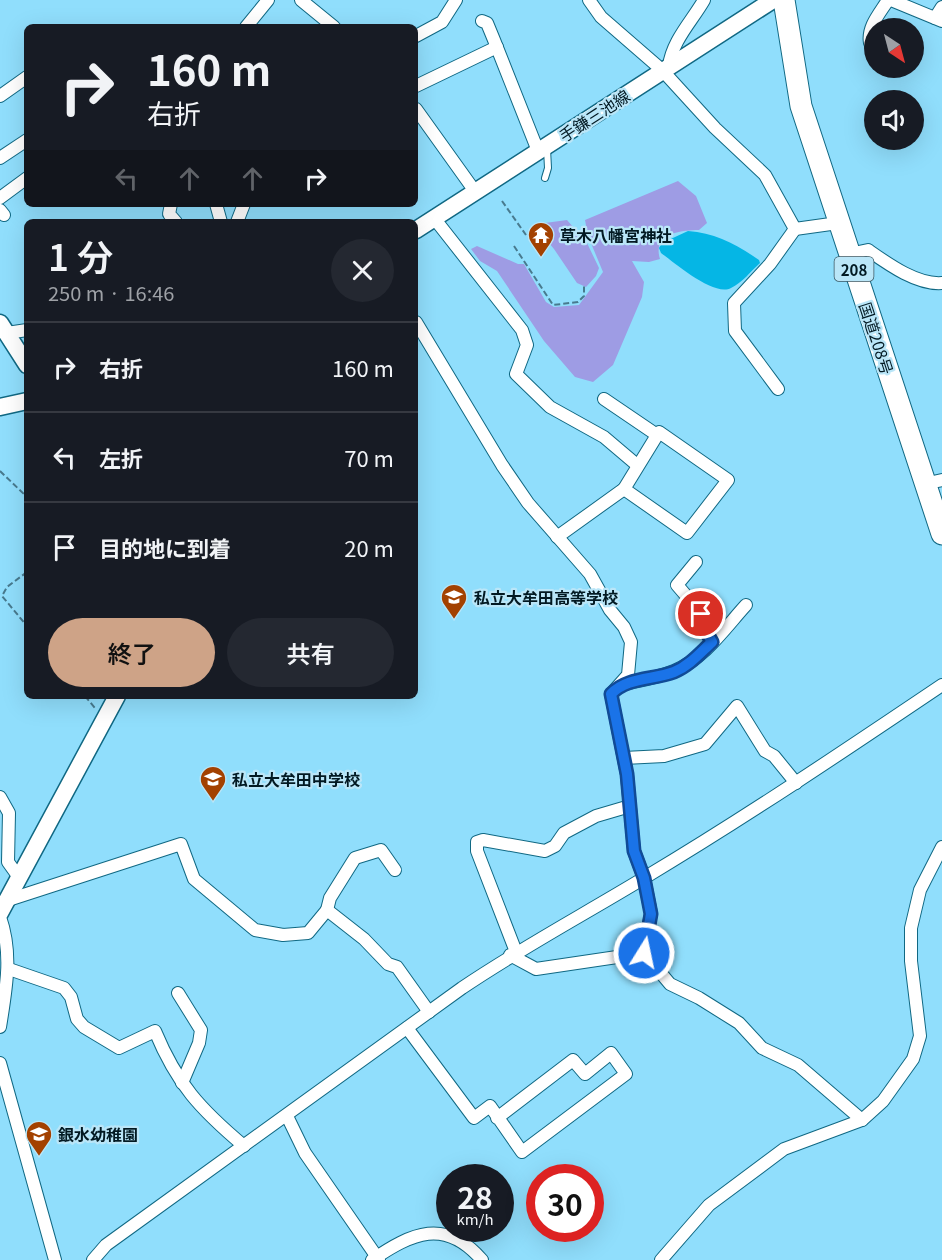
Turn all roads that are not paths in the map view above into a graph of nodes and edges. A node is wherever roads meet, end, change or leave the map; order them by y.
1 (268, 0) edge
2 (301, 0) edge
3 (456, 0) edge
4 (589, 0) edge
5 (704, 0) edge
6 (890, 0) edge
7 (771, 1) edge
8 (940, 16) edge
9 (878, 18) edge
10 (482, 21) dead end
11 (248, 24) edge
12 (330, 24) edge
13 (418, 35) edge
14 (497, 47) junction
15 (666, 68) junction
16 (24, 79) edge
17 (418, 85) edge
18 (0, 96) edge
19 (418, 112) edge
20 (24, 142) edge
21 (542, 149) junction
22 (0, 158) edge
23 (544, 177) dead end
24 (24, 180) edge
25 (474, 190) junction
26 (0, 198) edge
27 (434, 218) junction
28 (838, 223) junction
29 (418, 229) edge
30 (795, 229) junction
31 (849, 254) junction
32 (942, 283) edge
33 (418, 325) edge
34 (3, 328) edge
35 (24, 330) edge
36 (24, 360) edge
37 (778, 389) dead end
38 (604, 399) dead end
39 (24, 402) edge
40 (0, 407) edge
41 (657, 435) junction
42 (637, 465) junction
43 (934, 484) edge
44 (624, 489) junction
45 (942, 534) edge
46 (557, 537) junction
47 (696, 562) dead end
48 (746, 605) dead end
49 (712, 642) junction
50 (619, 686) junction
51 (942, 686) edge
52 (115, 699) edge
53 (624, 758) junction
54 (796, 783) junction
55 (0, 797) edge
56 (630, 806) junction
57 (942, 846) edge
58 (395, 870) dead end
59 (18, 876) junction
60 (644, 878) junction
61 (2, 910) edge
62 (327, 910) junction
63 (644, 953) junction
64 (513, 954) junction
65 (9, 969) junction
66 (178, 993) dead end
67 (429, 1012) junction
68 (0, 1027) edge
69 (407, 1028) junction
70 (0, 1063) edge
71 (182, 1083) junction
72 (287, 1116) junction
73 (497, 1118) junction
74 (862, 1120) junction
75 (244, 1146) junction
76 (668, 1258) edge
77 (376, 1259) edge
78 (55, 1260) edge
79 (93, 1260) edge
80 (482, 1260) edge

1 - 11 street
2 - 12 street
3 - 13 street
4 - 15 street
5 - 15 street
6 - 8 street
6 - 9 street
7 - 15 main road, 手鎌三池線
7 - 28 highway, 国道208号 / 208
10 - 14 street
14 - 17 street
14 - 21 street
15 - 21 main road, 手鎌三池線
15 - 30 street
16 - 18 street
19 - 25 street
20 - 22 street
21 - 23 lane
21 - 25 main road, 手鎌三池線
24 - 26 street
25 - 27 main road, 手鎌三池線
27 - 29 main road, 手鎌三池線
27 - 42 street
28 - 30 street
28 - 31 highway, 国道208号 / 208
30 - 37 street
31 - 32 street
31 - 43 highway, 国道208号 / 208
33 - 46 street
34 - 35 street
34 - 36 main road
38 - 41 street
39 - 40 main road
41 - 42 street
41 - 44 street
42 - 44 street
43 - 45 highway, 国道208号 / 208
44 - 46 street
46 - 50 street
47 - 49 street
48 - 49 street
49 - 50 street
50 - 53 street
51 - 54 street
52 - 59 main road
53 - 54 street
53 - 56 street
54 - 60 street
55 - 59 street
56 - 60 street
56 - 64 street
57 - 74 street
58 - 62 street
59 - 61 main road
60 - 63 street
60 - 64 street
61 - 62 street
61 - 65 street
62 - 67 street
63 - 64 street
63 - 74 street
64 - 67 street
65 - 68 street
65 - 71 street
66 - 71 street
67 - 69 street
69 - 72 street
69 - 73 street
70 - 78 street
71 - 75 street
72 - 75 street
72 - 77 street
73 - 73 street
74 - 76 street
75 - 79 street
77 - 80 street

